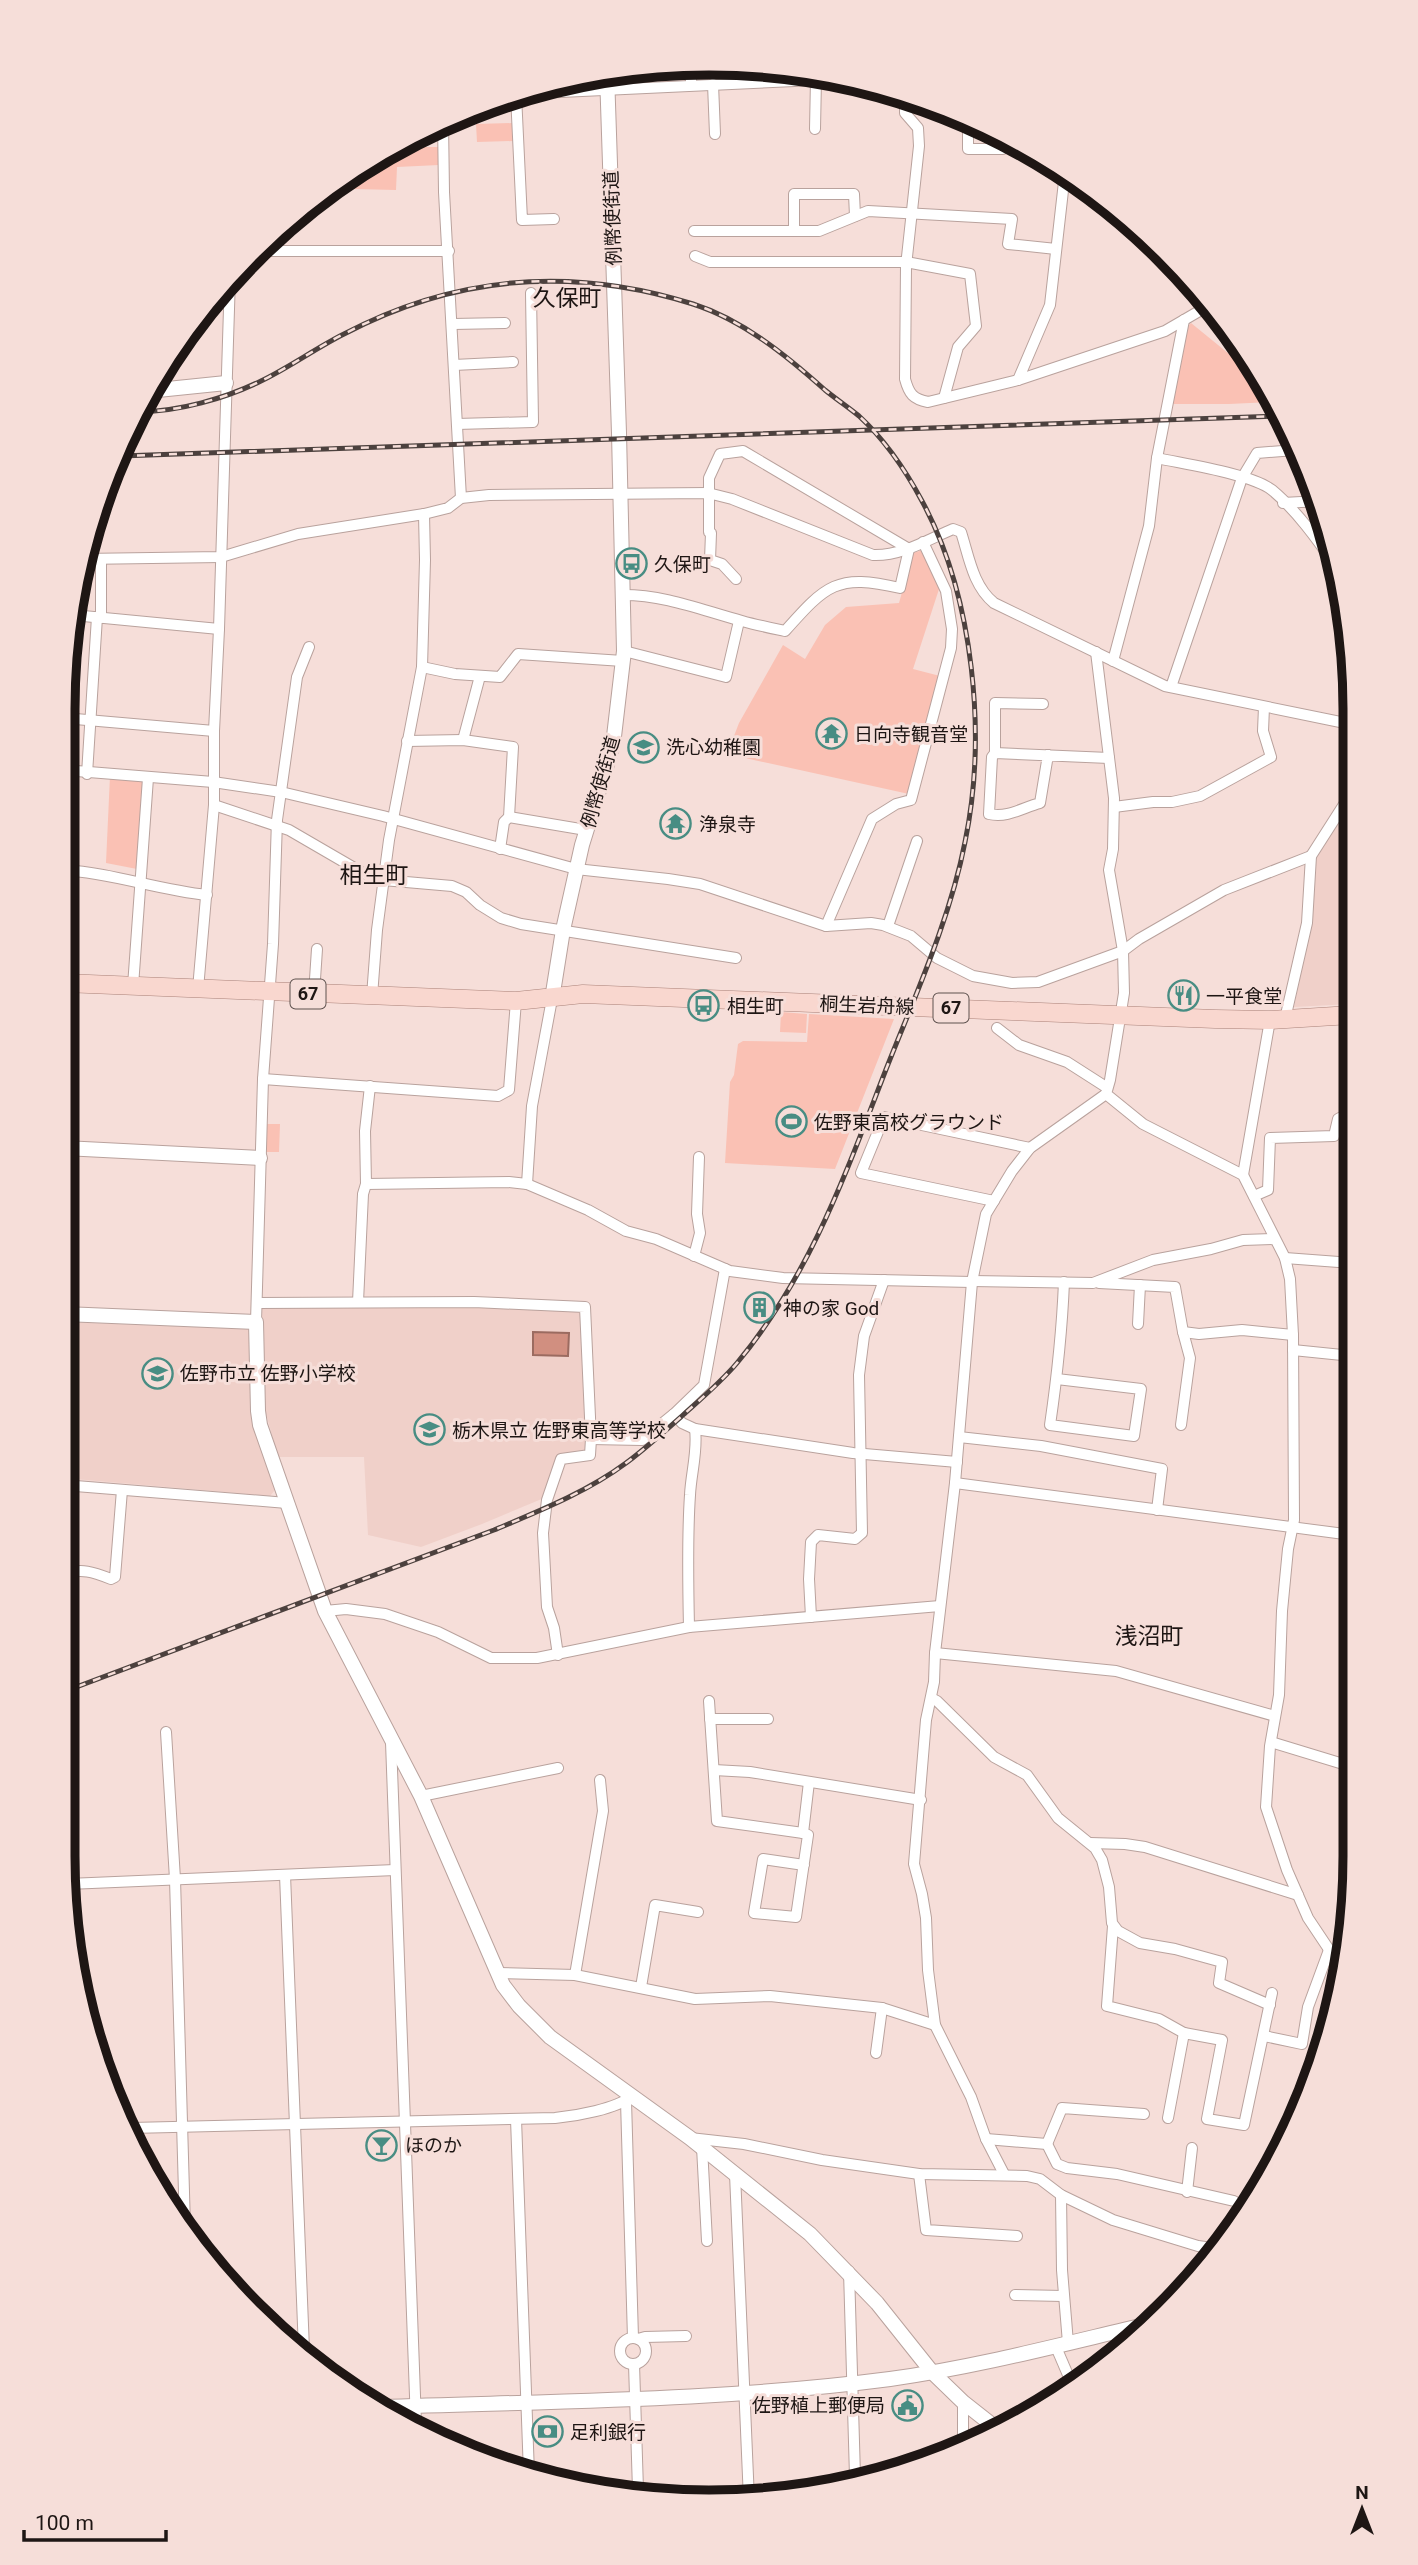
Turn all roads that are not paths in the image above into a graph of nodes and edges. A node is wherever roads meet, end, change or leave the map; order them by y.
1 (691, 76) edge
2 (786, 80) edge
3 (607, 84) edge
4 (713, 84) junction
5 (816, 84) edge
6 (691, 85) junction
7 (607, 90) junction
8 (566, 92) edge
9 (517, 105) edge
10 (905, 107) edge
11 (815, 130) dead end
12 (968, 131) edge
13 (443, 134) edge
14 (715, 134) dead end
15 (1003, 149) dead end
16 (1064, 184) edge
17 (913, 215) junction
18 (855, 216) junction
19 (554, 219) dead end
20 (694, 231) dead end
21 (794, 231) junction
22 (1056, 249) junction
23 (272, 251) edge
24 (449, 251) junction
25 (695, 256) dead end
26 (906, 262) junction
27 (531, 293) dead end
28 (229, 295) edge
29 (1201, 310) edge
30 (1184, 320) junction
31 (505, 323) dead end
32 (453, 324) junction
33 (513, 362) dead end
34 (454, 365) junction
35 (1018, 380) junction
36 (226, 383) junction
37 (161, 390) edge
38 (944, 398) junction
39 (457, 424) junction
40 (1288, 451) edge
41 (1157, 458) junction
42 (1242, 478) junction
43 (620, 494) junction
44 (708, 494) junction
45 (461, 498) junction
46 (1308, 501) edge
47 (1283, 503) junction
48 (424, 514) junction
49 (923, 542) junction
50 (1321, 546) edge
51 (909, 549) junction
52 (222, 557) junction
53 (94, 559) edge
54 (101, 559) junction
55 (736, 579) dead end
56 (623, 595) junction
57 (83, 616) edge
58 (99, 617) junction
59 (739, 621) junction
60 (219, 629) junction
61 (309, 648) dead end
62 (1096, 652) junction
63 (623, 656) junction
64 (1113, 661) junction
65 (422, 667) junction
66 (480, 676) junction
67 (1171, 687) junction
68 (1042, 704) dead end
69 (1264, 707) junction
70 (75, 719) edge
71 (92, 720) junction
72 (1343, 722) edge
73 (214, 731) junction
74 (463, 740) junction
75 (407, 741) junction
76 (995, 752) junction
77 (1048, 755) junction
78 (1109, 758) junction
79 (75, 772) edge
80 (87, 774) junction
81 (148, 778) junction
82 (213, 782) junction
83 (281, 792) junction
84 (214, 805) junction
85 (1343, 806) edge
86 (1114, 807) junction
87 (509, 817) junction
88 (392, 820) junction
89 (277, 825) junction
90 (586, 830) junction
91 (917, 841) dead end
92 (500, 849) junction
93 (1311, 856) junction
94 (576, 869) junction
95 (75, 871) edge
96 (383, 880) junction
97 (139, 882) junction
98 (207, 895) junction
99 (826, 926) junction
100 (888, 926) junction
101 (563, 930) junction
102 (317, 949) dead end
103 (1123, 951) junction
104 (736, 958) dead end
105 (75, 983) edge
106 (133, 986) junction
107 (198, 989) junction
108 (270, 992) junction
109 (314, 994) junction
110 (372, 996) junction
111 (552, 999) junction
112 (516, 1001) junction
113 (1121, 1015) junction
114 (1343, 1015) edge
115 (1278, 1019) junction
116 (998, 1028) dead end
117 (263, 1079) junction
118 (370, 1086) junction
119 (1106, 1091) junction
120 (1343, 1116) edge
121 (1030, 1148) junction
122 (75, 1150) edge
123 (699, 1157) dead end
124 (260, 1158) junction
125 (1243, 1175) junction
126 (366, 1184) junction
127 (527, 1184) junction
128 (1254, 1196) junction
129 (993, 1201) junction
130 (1274, 1239) junction
131 (694, 1256) junction
132 (1285, 1258) junction
133 (1343, 1262) edge
134 (725, 1269) junction
135 (884, 1280) junction
136 (972, 1281) junction
137 (1064, 1282) junction
138 (1093, 1283) junction
139 (1140, 1285) junction
140 (358, 1302) junction
141 (257, 1303) junction
142 (75, 1314) edge
143 (256, 1322) junction
144 (1138, 1324) dead end
145 (1182, 1332) junction
146 (1293, 1335) junction
147 (1293, 1350) junction
148 (1343, 1355) edge
149 (1057, 1379) junction
150 (674, 1414) junction
151 (1181, 1425) dead end
152 (695, 1429) junction
153 (959, 1437) junction
154 (591, 1438) junction
155 (861, 1453) junction
156 (957, 1462) junction
157 (955, 1483) junction
158 (75, 1486) edge
159 (122, 1490) junction
160 (288, 1503) junction
161 (1157, 1510) junction
162 (1293, 1528) junction
163 (1343, 1534) edge
164 (75, 1571) edge
165 (940, 1606) junction
166 (325, 1611) junction
167 (811, 1617) junction
168 (689, 1627) junction
169 (934, 1653) junction
170 (558, 1655) junction
171 (931, 1698) junction
172 (709, 1701) dead end
173 (1275, 1716) junction
174 (710, 1719) junction
175 (768, 1719) dead end
176 (166, 1732) dead end
177 (391, 1735) junction
178 (1271, 1742) junction
179 (1343, 1764) edge
180 (558, 1768) dead end
181 (714, 1770) junction
182 (600, 1780) dead end
183 (809, 1782) junction
184 (421, 1796) junction
185 (920, 1800) junction
186 (803, 1833) junction
187 (1090, 1843) junction
188 (804, 1866) dead end
189 (395, 1870) junction
190 (285, 1875) junction
191 (175, 1879) junction
192 (76, 1884) edge
193 (1298, 1895) junction
194 (698, 1912) dead end
195 (1113, 1926) junction
196 (1329, 1950) junction
197 (1334, 1958) edge
198 (497, 1973) junction
199 (575, 1975) junction
200 (641, 1987) junction
201 (882, 2008) junction
202 (935, 2025) junction
203 (1184, 2033) junction
204 (1264, 2036) junction
205 (876, 2053) dead end
206 (629, 2099) junction
207 (1144, 2114) dead end
208 (1168, 2118) dead end
209 (516, 2119) junction
210 (406, 2122) junction
211 (295, 2124) junction
212 (181, 2127) junction
213 (137, 2128) edge
214 (986, 2139) junction
215 (696, 2142) junction
216 (1048, 2144) junction
217 (1192, 2148) dead end
218 (735, 2174) junction
219 (919, 2174) junction
220 (1004, 2174) junction
221 (1187, 2192) junction
222 (1061, 2195) junction
223 (1234, 2201) dead end
224 (184, 2211) edge
225 (1017, 2236) dead end
226 (707, 2241) dead end
227 (1207, 2247) edge
228 (849, 2272) junction
229 (1015, 2295) dead end
230 (1063, 2296) junction
231 (1131, 2328) edge
232 (686, 2336) dead end
233 (636, 2339) junction
234 (304, 2343) edge
235 (1062, 2345) junction
236 (634, 2364) junction
237 (932, 2372) junction
238 (1070, 2377) edge
239 (851, 2383) junction
240 (745, 2393) junction
241 (635, 2399) junction
242 (526, 2402) junction
243 (963, 2402) junction
244 (415, 2406) junction
245 (395, 2407) edge
246 (416, 2417) edge
247 (990, 2423) edge
248 (963, 2437) edge
249 (529, 2463) edge
250 (855, 2473) edge
251 (638, 2485) edge
252 (749, 2488) edge

1 - 6 street
2 - 4 street
3 - 7 street, 例幣使街道
4 - 6 street
4 - 14 street
5 - 11 street
6 - 7 street
7 - 8 street
7 - 43 street, 例幣使街道
9 - 19 street
10 - 17 street
12 - 15 street
13 - 24 street
16 - 22 street
17 - 18 street
17 - 22 street
17 - 26 street
18 - 21 street
18 - 21 street
20 - 21 street
22 - 35 street
23 - 24 street
24 - 32 street
25 - 26 street
26 - 38 street
26 - 38 street
27 - 39 street
28 - 36 street
29 - 30 street
30 - 35 street
30 - 41 street
31 - 32 street
32 - 34 street
33 - 34 street
34 - 39 street
35 - 38 street
36 - 37 street
36 - 52 street
39 - 45 street
40 - 42 street
41 - 42 street
41 - 64 street
42 - 47 street
42 - 67 street
43 - 44 street
43 - 45 street
43 - 56 street, 例幣使街道
44 - 51 street
44 - 51 street
44 - 55 street
45 - 48 street
46 - 47 street
47 - 50 street
48 - 52 street
48 - 65 street
49 - 51 street
49 - 62 street
49 - 99 street
51 - 59 street
52 - 54 street
52 - 60 street
53 - 54 street
54 - 58 street
56 - 59 street
56 - 63 street, 例幣使街道
57 - 58 street
58 - 60 street
58 - 71 street
59 - 63 street
60 - 73 street
61 - 83 street
62 - 64 street
62 - 78 street
63 - 66 street
63 - 90 street, 例幣使街道
64 - 67 street
65 - 66 street
65 - 75 street
66 - 74 street
67 - 69 street
68 - 76 street
69 - 72 street
69 - 86 street
70 - 71 street
71 - 73 street
71 - 80 street
73 - 82 street
74 - 75 street
74 - 87 street
75 - 88 street
76 - 77 street
76 - 77 street
77 - 78 street
78 - 86 street
79 - 80 street
80 - 81 street
81 - 82 street
81 - 97 street
82 - 83 street
82 - 84 street
83 - 88 street
83 - 89 street
84 - 89 street
84 - 98 street
85 - 93 street
86 - 103 street
87 - 90 street
87 - 92 street
88 - 92 street
88 - 96 street
89 - 96 street
89 - 108 street
90 - 94 street, 例幣使街道
91 - 100 street
92 - 94 street
93 - 103 street
93 - 115 street
94 - 99 street
94 - 101 street, 例幣使街道
95 - 97 street
96 - 101 street
96 - 110 street
97 - 98 street
97 - 106 street
98 - 107 street
99 - 100 street
100 - 103 street
101 - 104 street
101 - 111 street, 例幣使街道
102 - 109 street
103 - 113 street
105 - 106 main road, 67
106 - 107 main road, 67
107 - 108 main road, 67
108 - 109 main road, 67
108 - 117 street
109 - 110 main road, 67
110 - 112 main road, 67
111 - 112 main road, 67
111 - 113 main road, 桐生岩舟線 / 67
111 - 127 street
112 - 118 street
113 - 115 main road, 桐生岩舟線 / 67
113 - 119 street
114 - 115 main road, 桐生岩舟線 / 67
115 - 125 street
116 - 119 street
117 - 118 street
117 - 124 street
118 - 126 street
119 - 121 street
119 - 125 street
120 - 128 street
121 - 129 street
121 - 129 street
122 - 124 street
123 - 131 street
124 - 141 street
125 - 128 street
126 - 127 street
126 - 140 street
127 - 131 street
128 - 130 street
129 - 136 street
130 - 132 street
130 - 138 street
131 - 134 street
132 - 133 street
132 - 146 street
134 - 135 street
134 - 150 street
135 - 136 street
135 - 155 street
136 - 137 street
136 - 153 street
137 - 138 street
137 - 149 street
138 - 139 street
139 - 144 street
139 - 145 street
140 - 141 street
140 - 154 street
141 - 143 street
142 - 143 street
143 - 160 street
145 - 146 street
145 - 151 street
146 - 147 street
147 - 148 street
147 - 162 street
149 - 149 street
150 - 152 street
150 - 154 street
152 - 155 street
152 - 168 street
153 - 156 street
153 - 161 street
154 - 170 street
155 - 156 street
155 - 167 street
156 - 157 street
157 - 161 street
157 - 165 street
158 - 159 street
159 - 160 street
159 - 164 street
160 - 166 street
161 - 162 street
162 - 163 street
162 - 173 street
165 - 167 street
165 - 169 street
166 - 170 street
166 - 177 street
167 - 168 street
168 - 170 street
169 - 171 street
169 - 173 street
171 - 185 street
171 - 187 street
172 - 174 street
173 - 178 street
174 - 175 street
174 - 181 street
176 - 191 street
177 - 184 street
177 - 189 street
178 - 179 street
178 - 193 street
180 - 184 street
181 - 183 street
181 - 186 street
182 - 199 street
183 - 185 street
183 - 186 street
184 - 198 street
185 - 202 street
186 - 188 street
187 - 193 street
187 - 195 street
189 - 190 street
189 - 210 street
190 - 191 street
190 - 211 street
191 - 192 street
191 - 212 street
193 - 196 street
194 - 200 street
195 - 203 street
195 - 204 street
196 - 197 street
196 - 204 street
198 - 199 street
198 - 206 street
199 - 200 street
200 - 201 street
201 - 202 street
201 - 205 street
202 - 214 street
203 - 204 street
203 - 208 street
206 - 209 street
206 - 215 street
206 - 233 street
207 - 216 street
209 - 210 street
209 - 242 street
210 - 211 street
210 - 244 street
211 - 212 street
211 - 234 street
212 - 213 street
212 - 224 street
214 - 216 street
214 - 220 street
215 - 218 street
215 - 219 street
215 - 226 street
216 - 221 street
217 - 221 street
218 - 228 street
218 - 240 street
219 - 220 street
219 - 225 street
220 - 222 street
221 - 223 street
222 - 227 street
222 - 230 street
228 - 237 street
228 - 239 street
229 - 230 street
230 - 235 street
231 - 235 street
232 - 233 street
233 - 236 street
233 - 236 street
235 - 237 street
235 - 238 street
236 - 241 street
237 - 239 street
237 - 243 street
239 - 240 street
239 - 250 street
240 - 241 street
240 - 252 street
241 - 242 street
241 - 251 street
242 - 244 street
242 - 249 street
243 - 247 street
243 - 248 street
244 - 245 street
244 - 246 street

